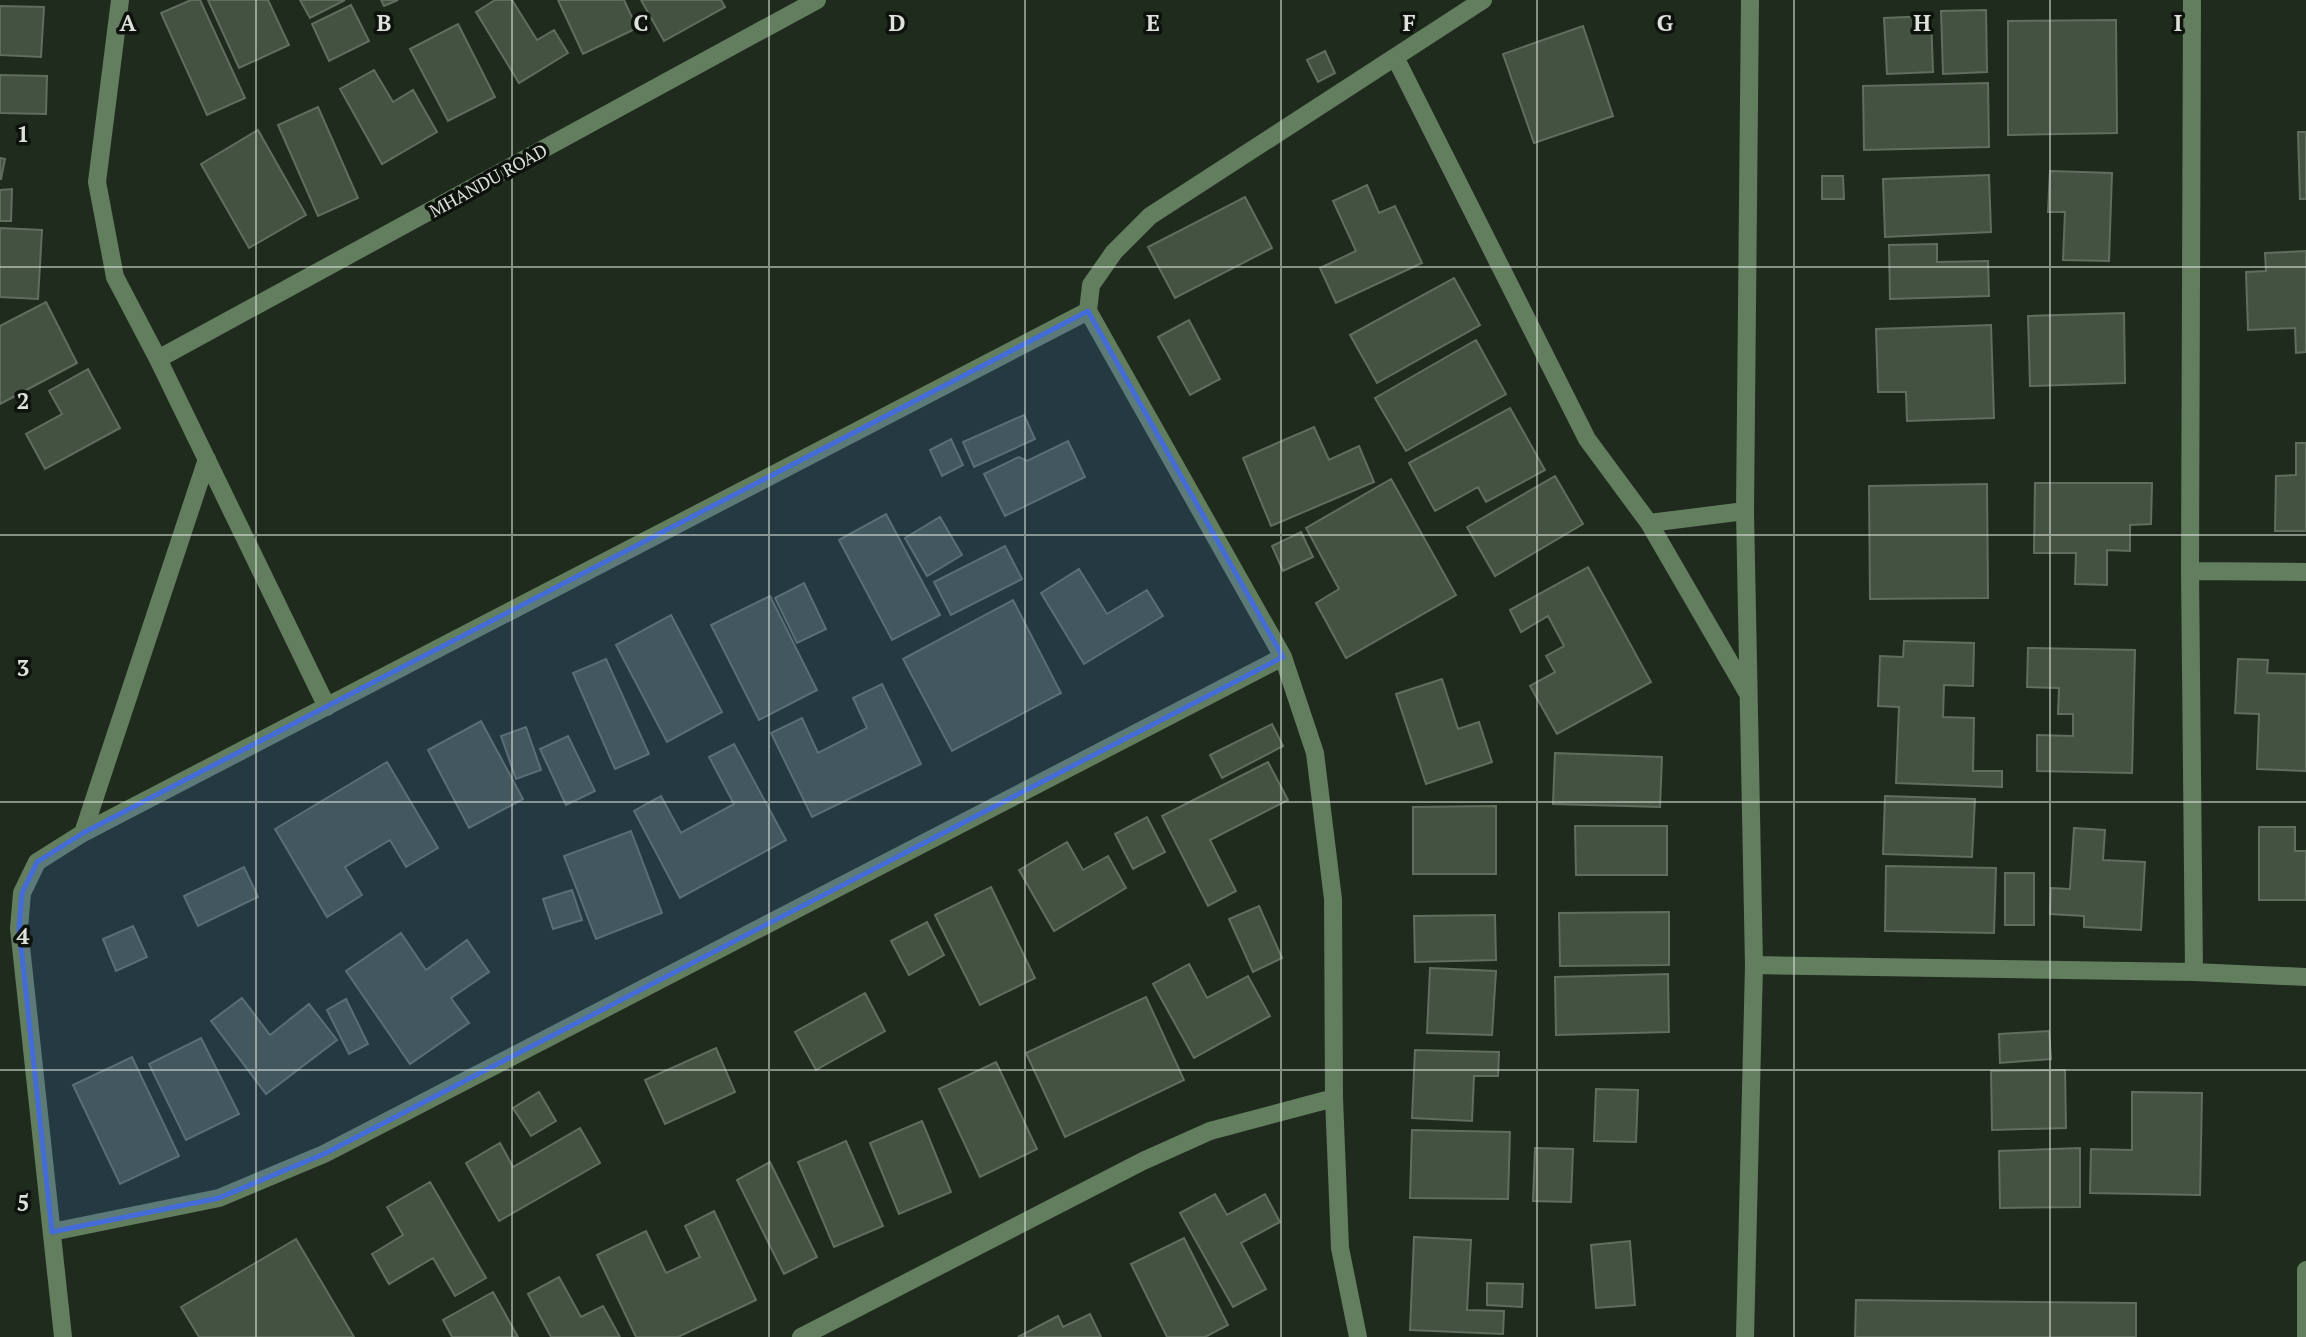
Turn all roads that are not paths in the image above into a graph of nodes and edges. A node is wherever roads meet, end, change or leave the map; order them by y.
1 (120, 0) edge
2 (817, 0) edge
3 (1483, 0) edge
4 (1750, 0) edge
5 (2192, 0) edge
6 (1395, 57) junction
7 (1088, 311) junction
8 (158, 359) junction
9 (206, 459) junction
10 (1745, 511) junction
11 (1649, 523) junction
12 (2190, 571) junction
13 (2306, 572) edge
14 (1283, 657) junction
15 (1749, 695) junction
16 (327, 707) junction
17 (83, 833) junction
18 (1754, 965) junction
19 (2194, 972) junction
20 (2306, 977) edge
21 (1334, 1098) junction
22 (52, 1232) junction
23 (2306, 1270) edge
24 (63, 1337) edge
25 (801, 1337) edge
26 (1358, 1337) edge
27 (1745, 1337) edge
28 (2306, 1337) edge

1 - 8 street
2 - 8 street, MHANDU ROAD
3 - 6 street
4 - 10 street
5 - 12 street
6 - 7 street
6 - 11 street
7 - 14 street
7 - 16 street
8 - 9 street
9 - 16 street
9 - 17 street
10 - 11 street
10 - 15 street
11 - 15 street
12 - 13 street
12 - 19 street
14 - 21 street
14 - 22 street
15 - 18 street
16 - 17 street
17 - 22 street
18 - 19 street
18 - 27 street
19 - 20 street
21 - 25 street
21 - 26 street
22 - 24 street
23 - 28 street

